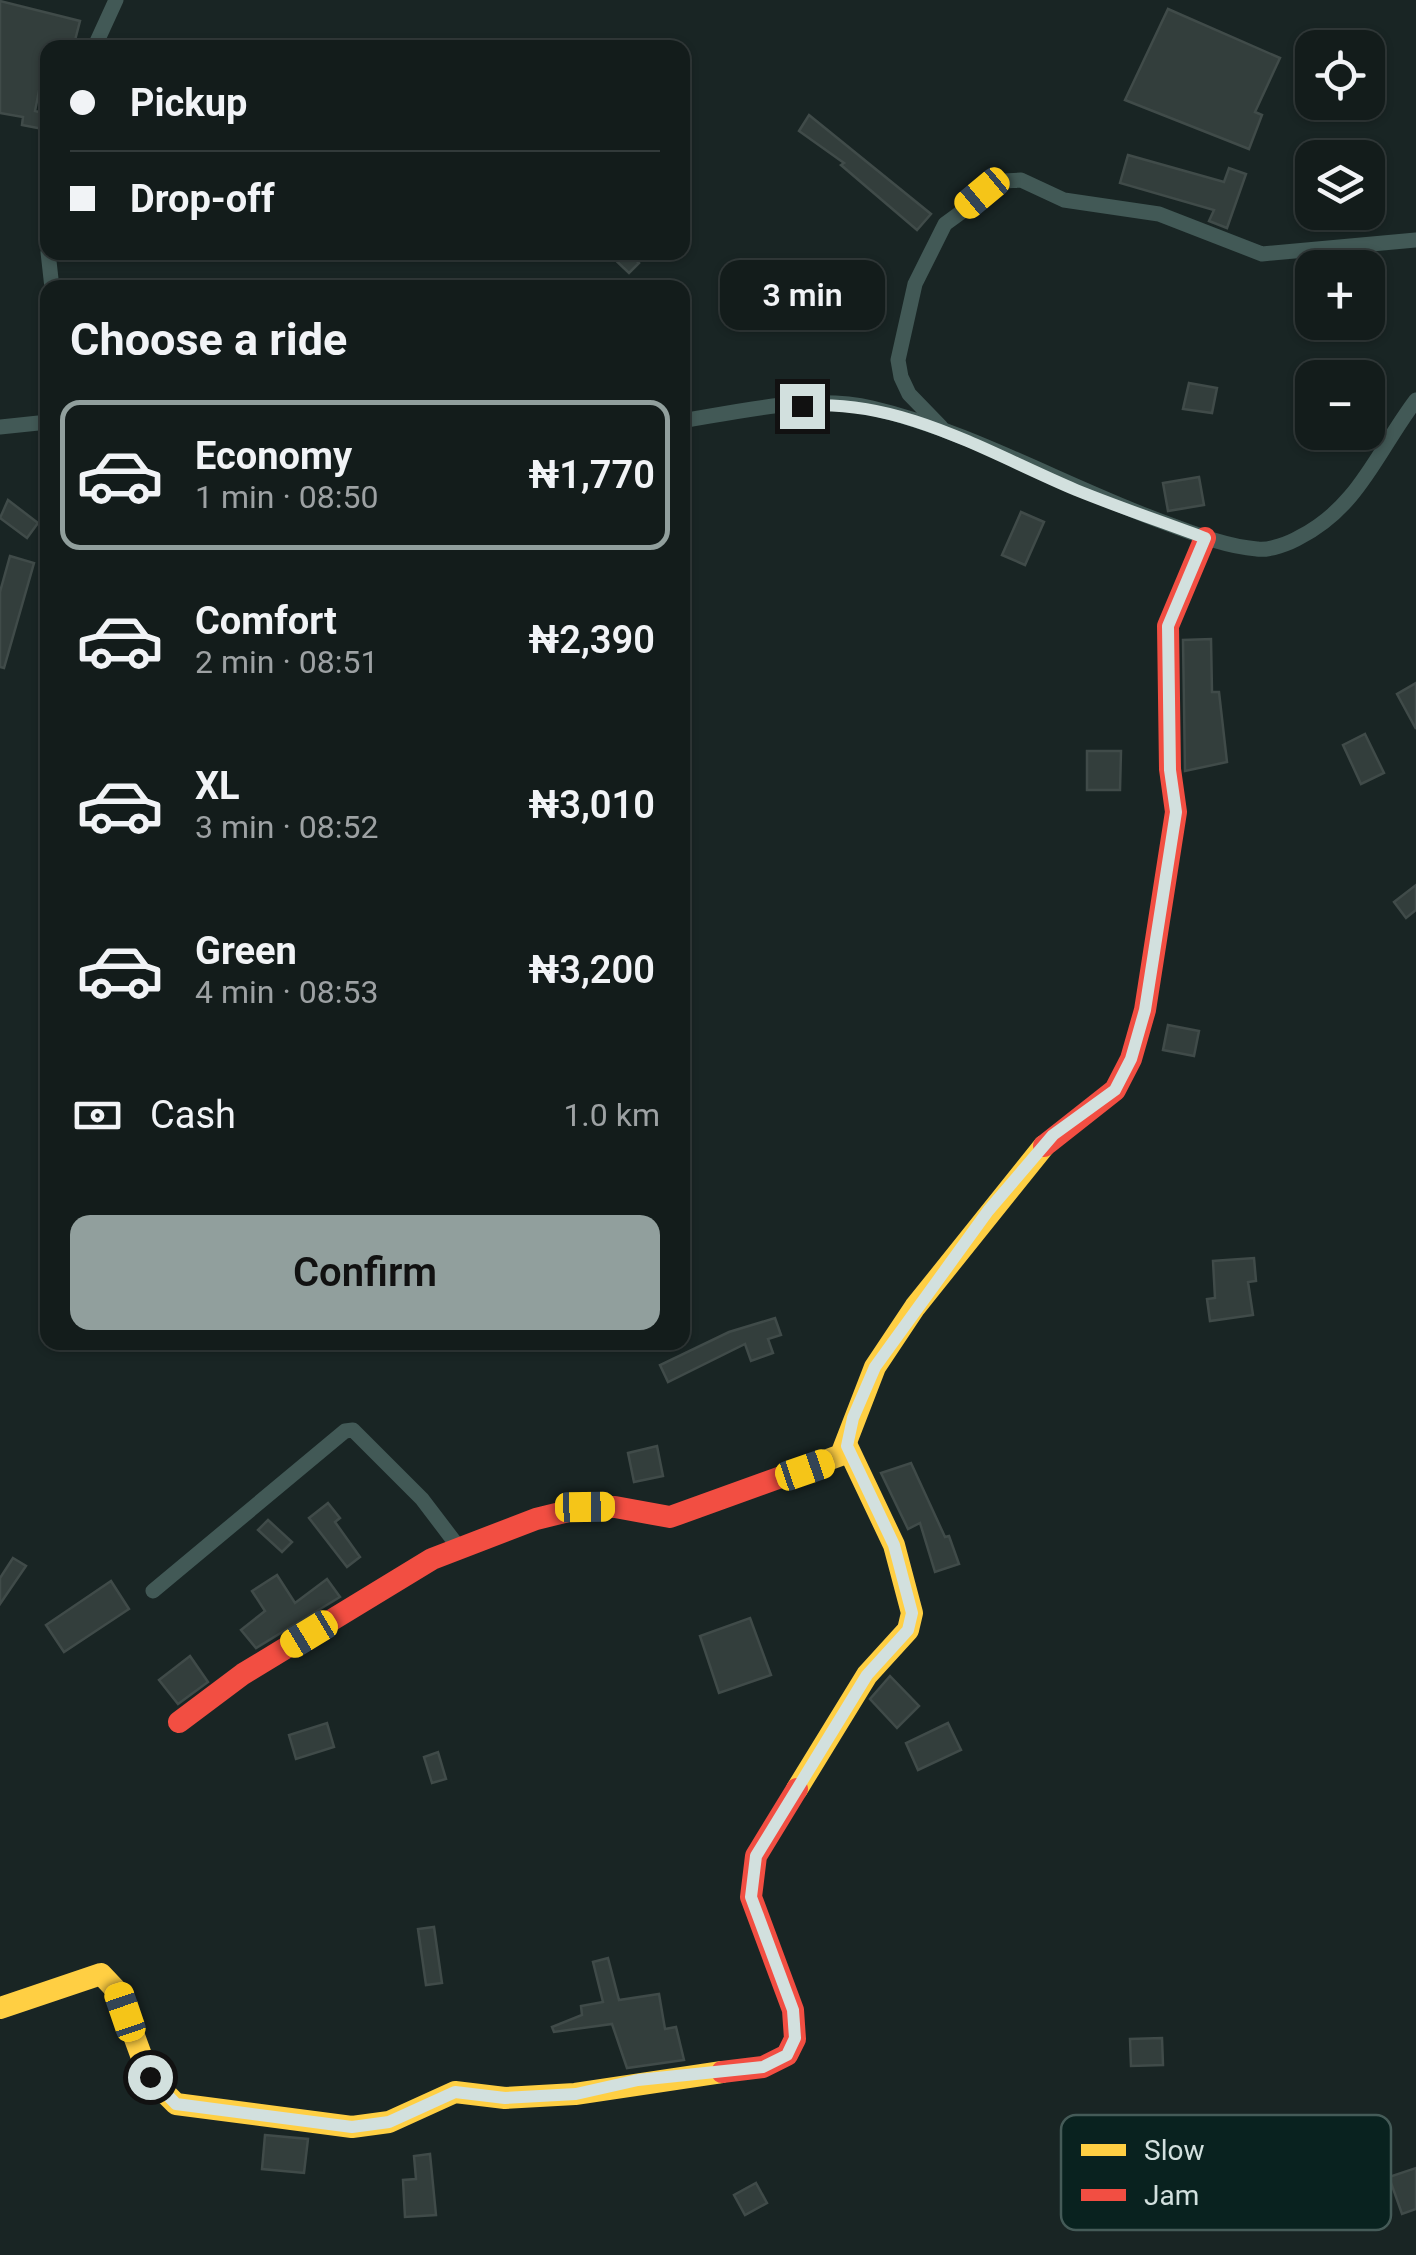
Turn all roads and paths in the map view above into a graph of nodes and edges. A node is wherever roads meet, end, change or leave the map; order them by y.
1 (116, 0) edge
2 (98, 40) edge
3 (1416, 240) edge
4 (1416, 400) edge
5 (690, 419) edge
6 (40, 423) edge
7 (0, 427) edge
8 (948, 433) junction
9 (1205, 538) junction
10 (847, 1446) junction
11 (460, 1549) junction
12 (153, 1591) dead end
13 (179, 1722) dead end
14 (0, 2008) edge

1 - 2 street
3 - 8 street
4 - 9 street
5 - 8 street
6 - 7 street
8 - 9 street
9 - 10 street
10 - 11 street
10 - 14 street
11 - 12 street
11 - 13 street

